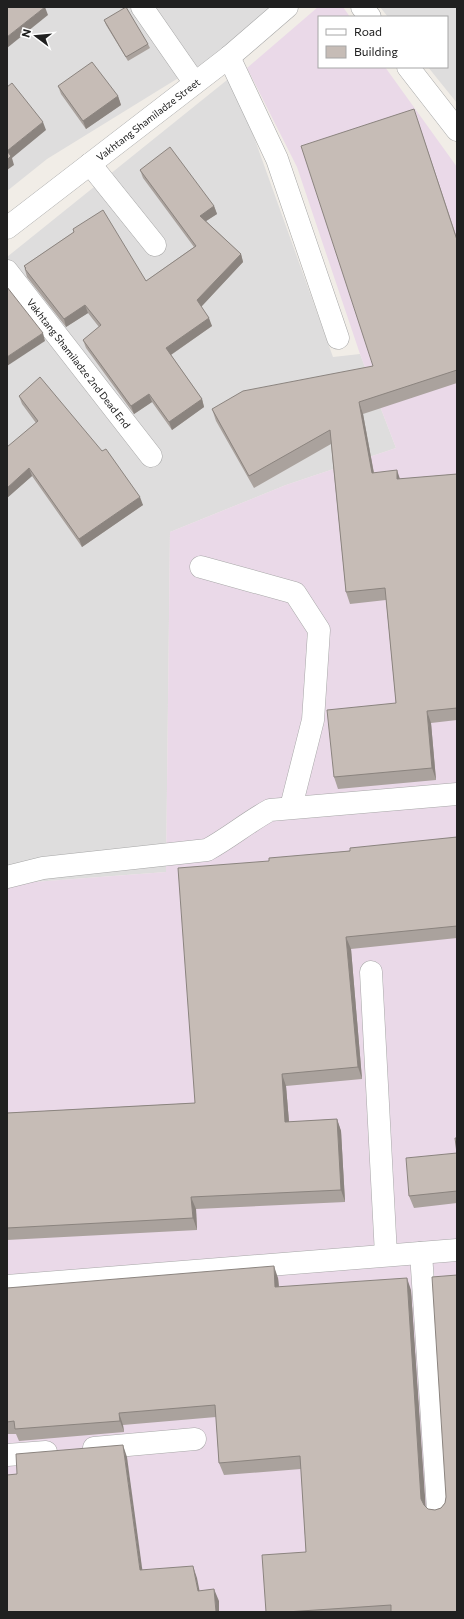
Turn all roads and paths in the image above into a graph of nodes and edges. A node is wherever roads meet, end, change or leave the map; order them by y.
1 (142, 7) edge
2 (287, 7) edge
3 (362, 7) edge
4 (369, 16) edge
5 (229, 57) junction
6 (409, 68) edge
7 (194, 82) junction
8 (457, 130) edge
9 (90, 164) junction
10 (7, 228) edge
11 (155, 246) dead end
12 (7, 271) edge
13 (338, 338) dead end
14 (151, 456) dead end
15 (201, 567) dead end
16 (457, 794) edge
17 (291, 807) junction
18 (7, 877) edge
19 (371, 972) dead end
20 (457, 1250) edge
21 (421, 1253) junction
22 (386, 1255) junction
23 (7, 1286) edge
24 (195, 1439) dead end
25 (7, 1455) edge
26 (438, 1510) edge

1 - 7 street
2 - 5 street, Vakhtang Shamiladze Street
3 - 4 street
5 - 7 street, Vakhtang Shamiladze Street
5 - 13 street
6 - 8 street
7 - 9 street, Vakhtang Shamiladze Street
9 - 10 street, Vakhtang Shamiladze Street
9 - 11 street
12 - 14 street, Vakhtang Shamiladze 2nd Dead End
15 - 17 street
16 - 17 street
17 - 18 street
19 - 22 street
20 - 21 street
21 - 22 street
21 - 26 street
22 - 23 street
24 - 25 street

